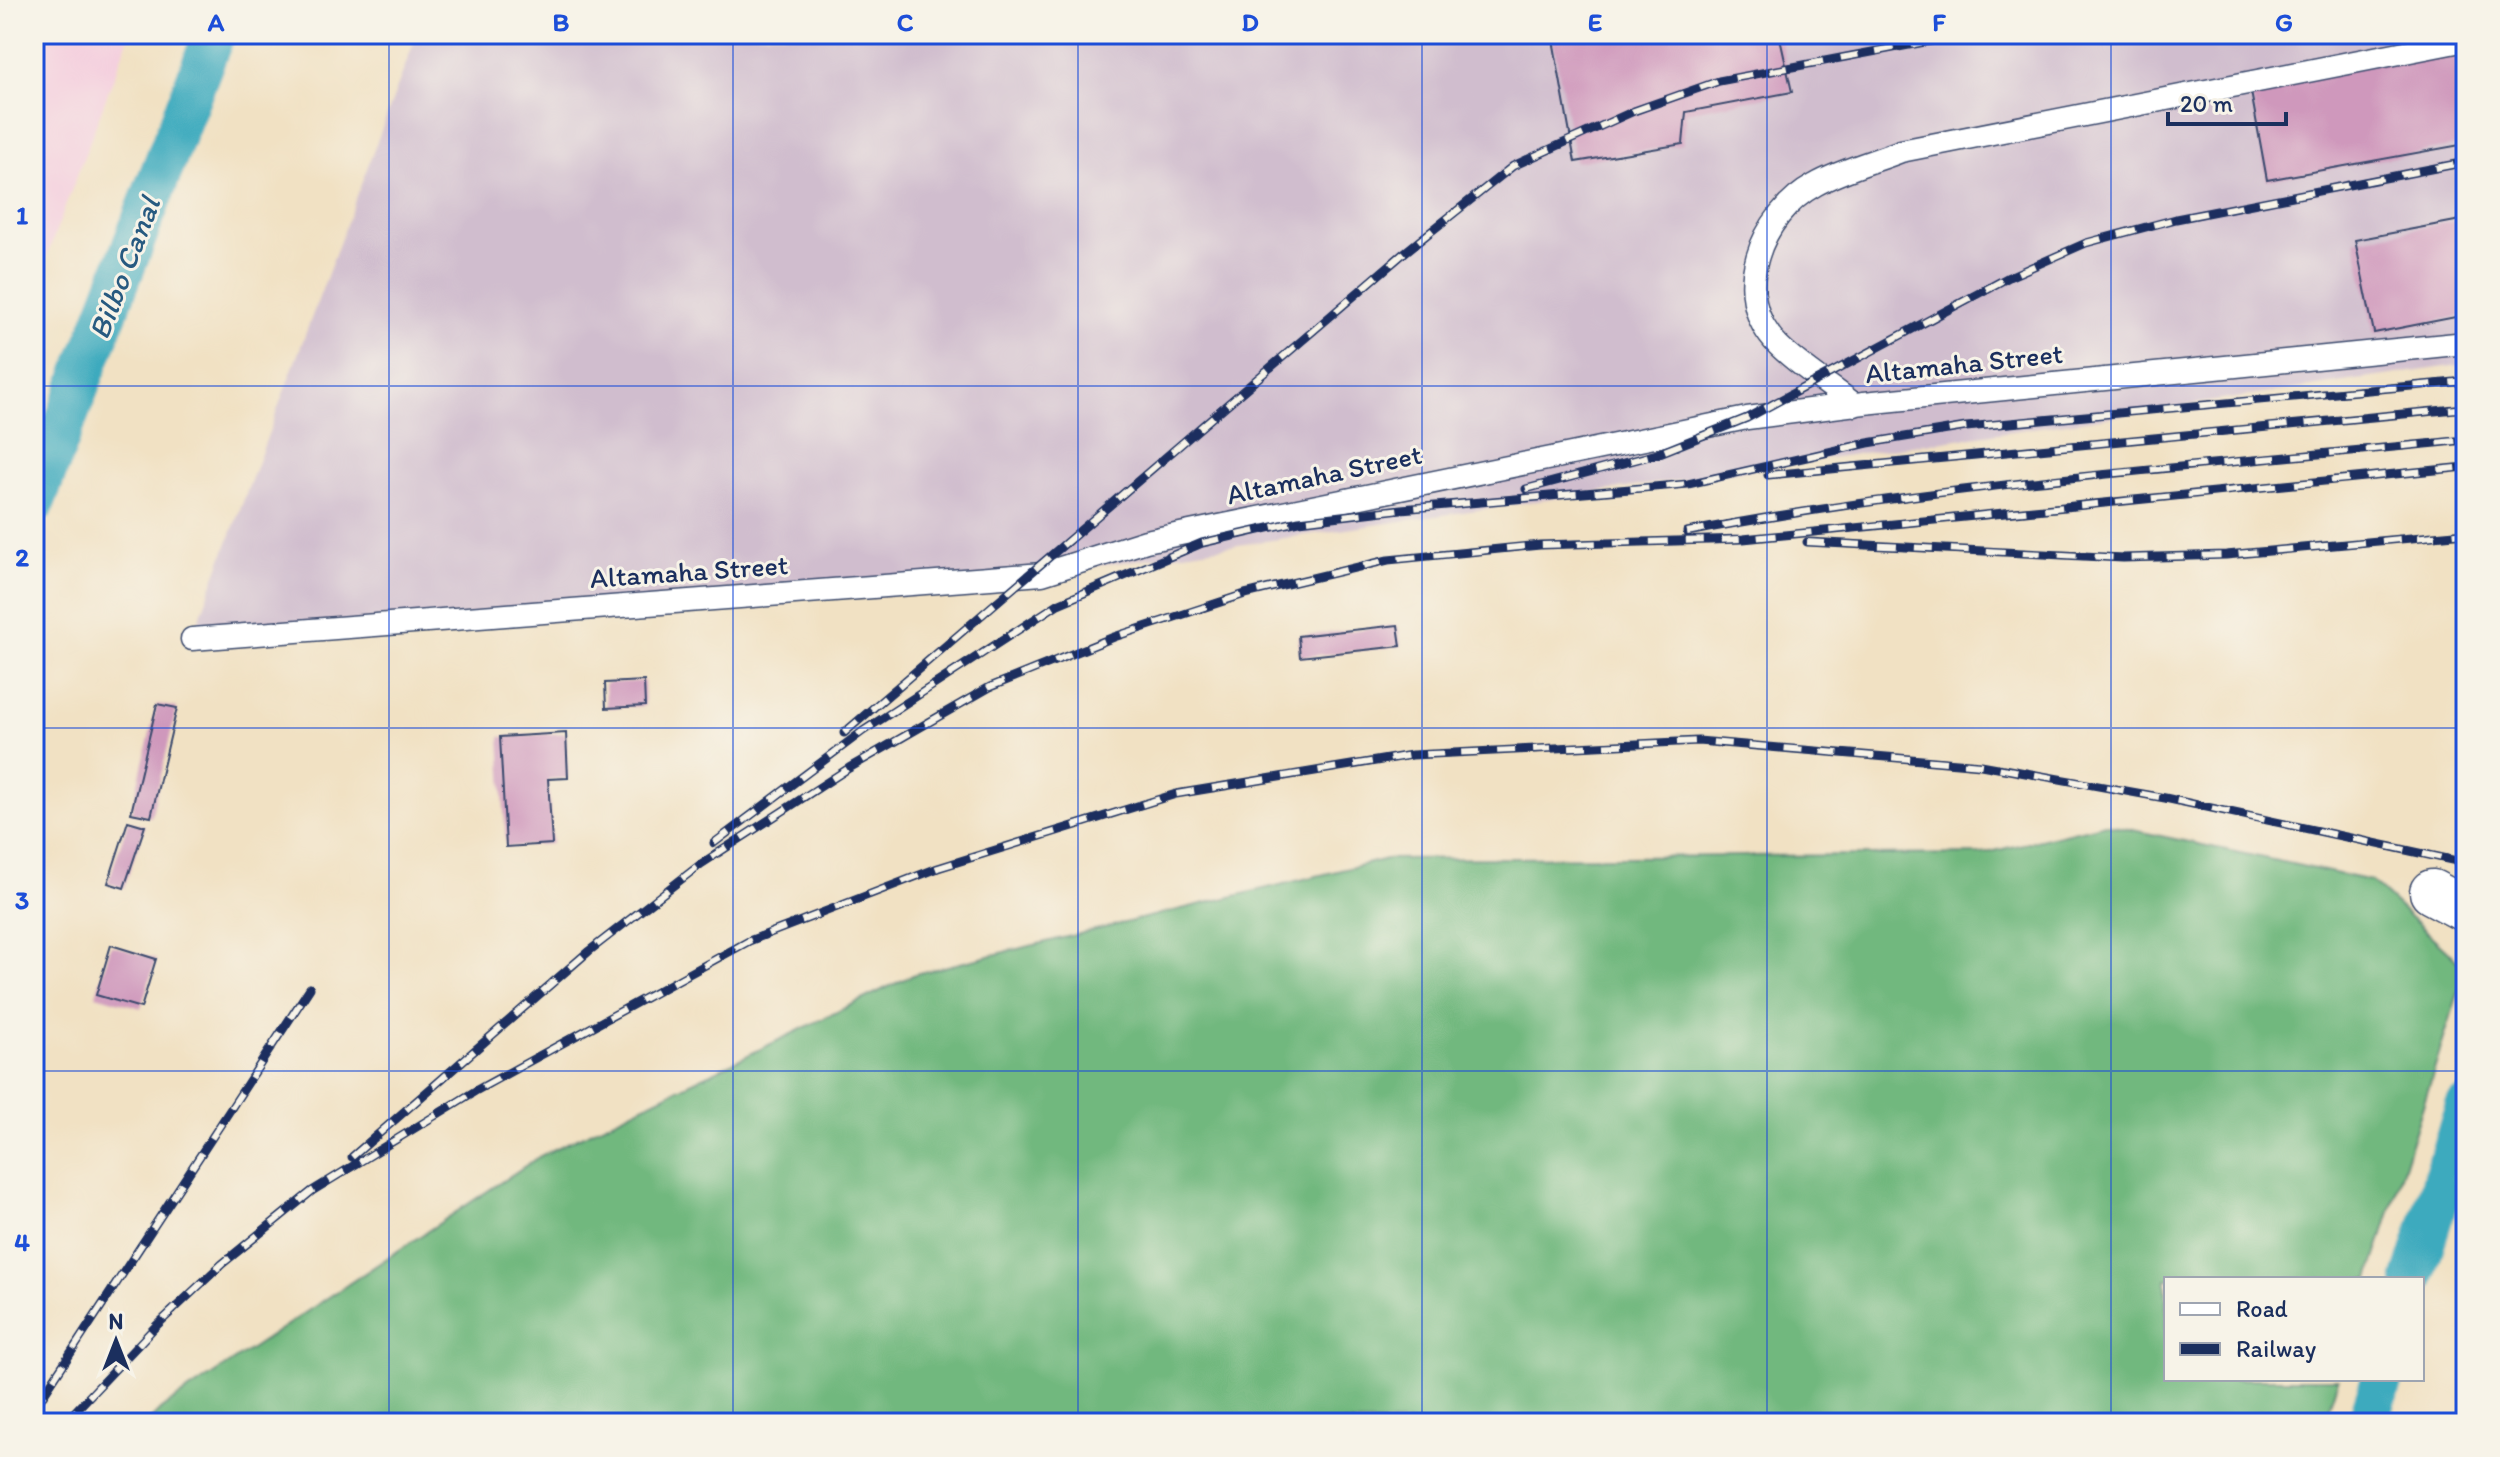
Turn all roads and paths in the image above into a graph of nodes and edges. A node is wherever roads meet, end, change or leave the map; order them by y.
1 (2466, 40) edge
2 (2466, 343) edge
3 (1855, 405) junction
4 (192, 639) dead end

1 - 3 lane
2 - 3 lane, Altamaha Street
3 - 4 lane, Altamaha Street

